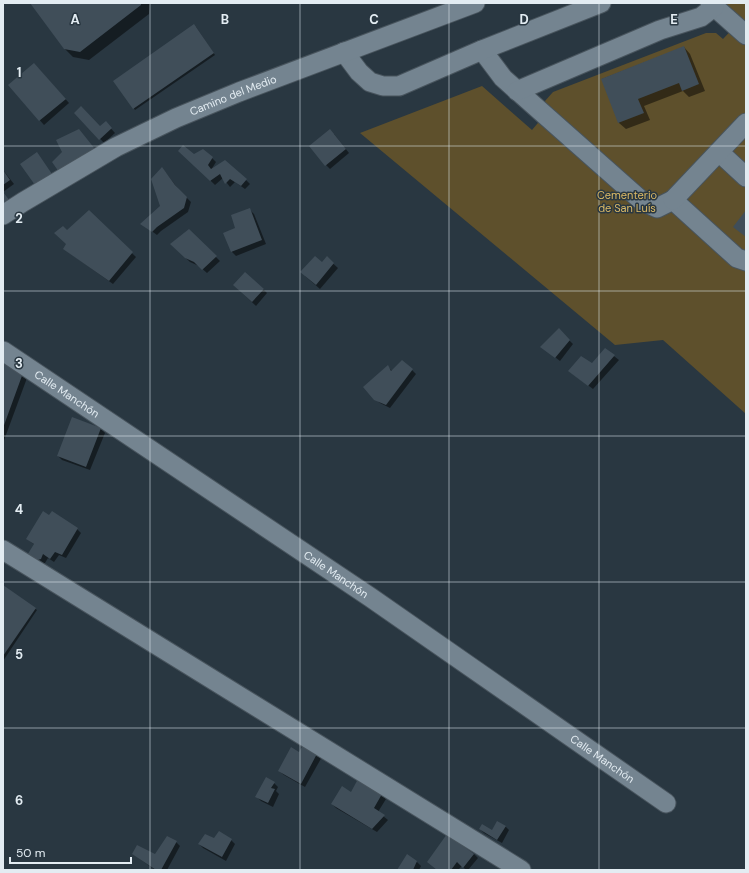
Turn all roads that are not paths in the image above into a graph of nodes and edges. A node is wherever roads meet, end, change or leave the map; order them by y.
1 (475, 3) edge
2 (601, 3) edge
3 (712, 5) edge
4 (746, 35) edge
5 (482, 50) junction
6 (344, 52) junction
7 (517, 91) junction
8 (746, 123) edge
9 (718, 152) junction
10 (746, 177) edge
11 (672, 200) junction
12 (3, 215) edge
13 (746, 262) edge
14 (3, 351) edge
15 (3, 550) edge
16 (666, 803) dead end
17 (521, 870) edge

1 - 6 street, Camino del Medio
2 - 5 street
3 - 4 street
3 - 7 street
5 - 6 street
5 - 7 street
6 - 12 street, Camino del Medio
7 - 11 street
8 - 9 street
9 - 10 street
9 - 11 street
11 - 13 street
14 - 16 street, Calle Manchón
15 - 17 street

